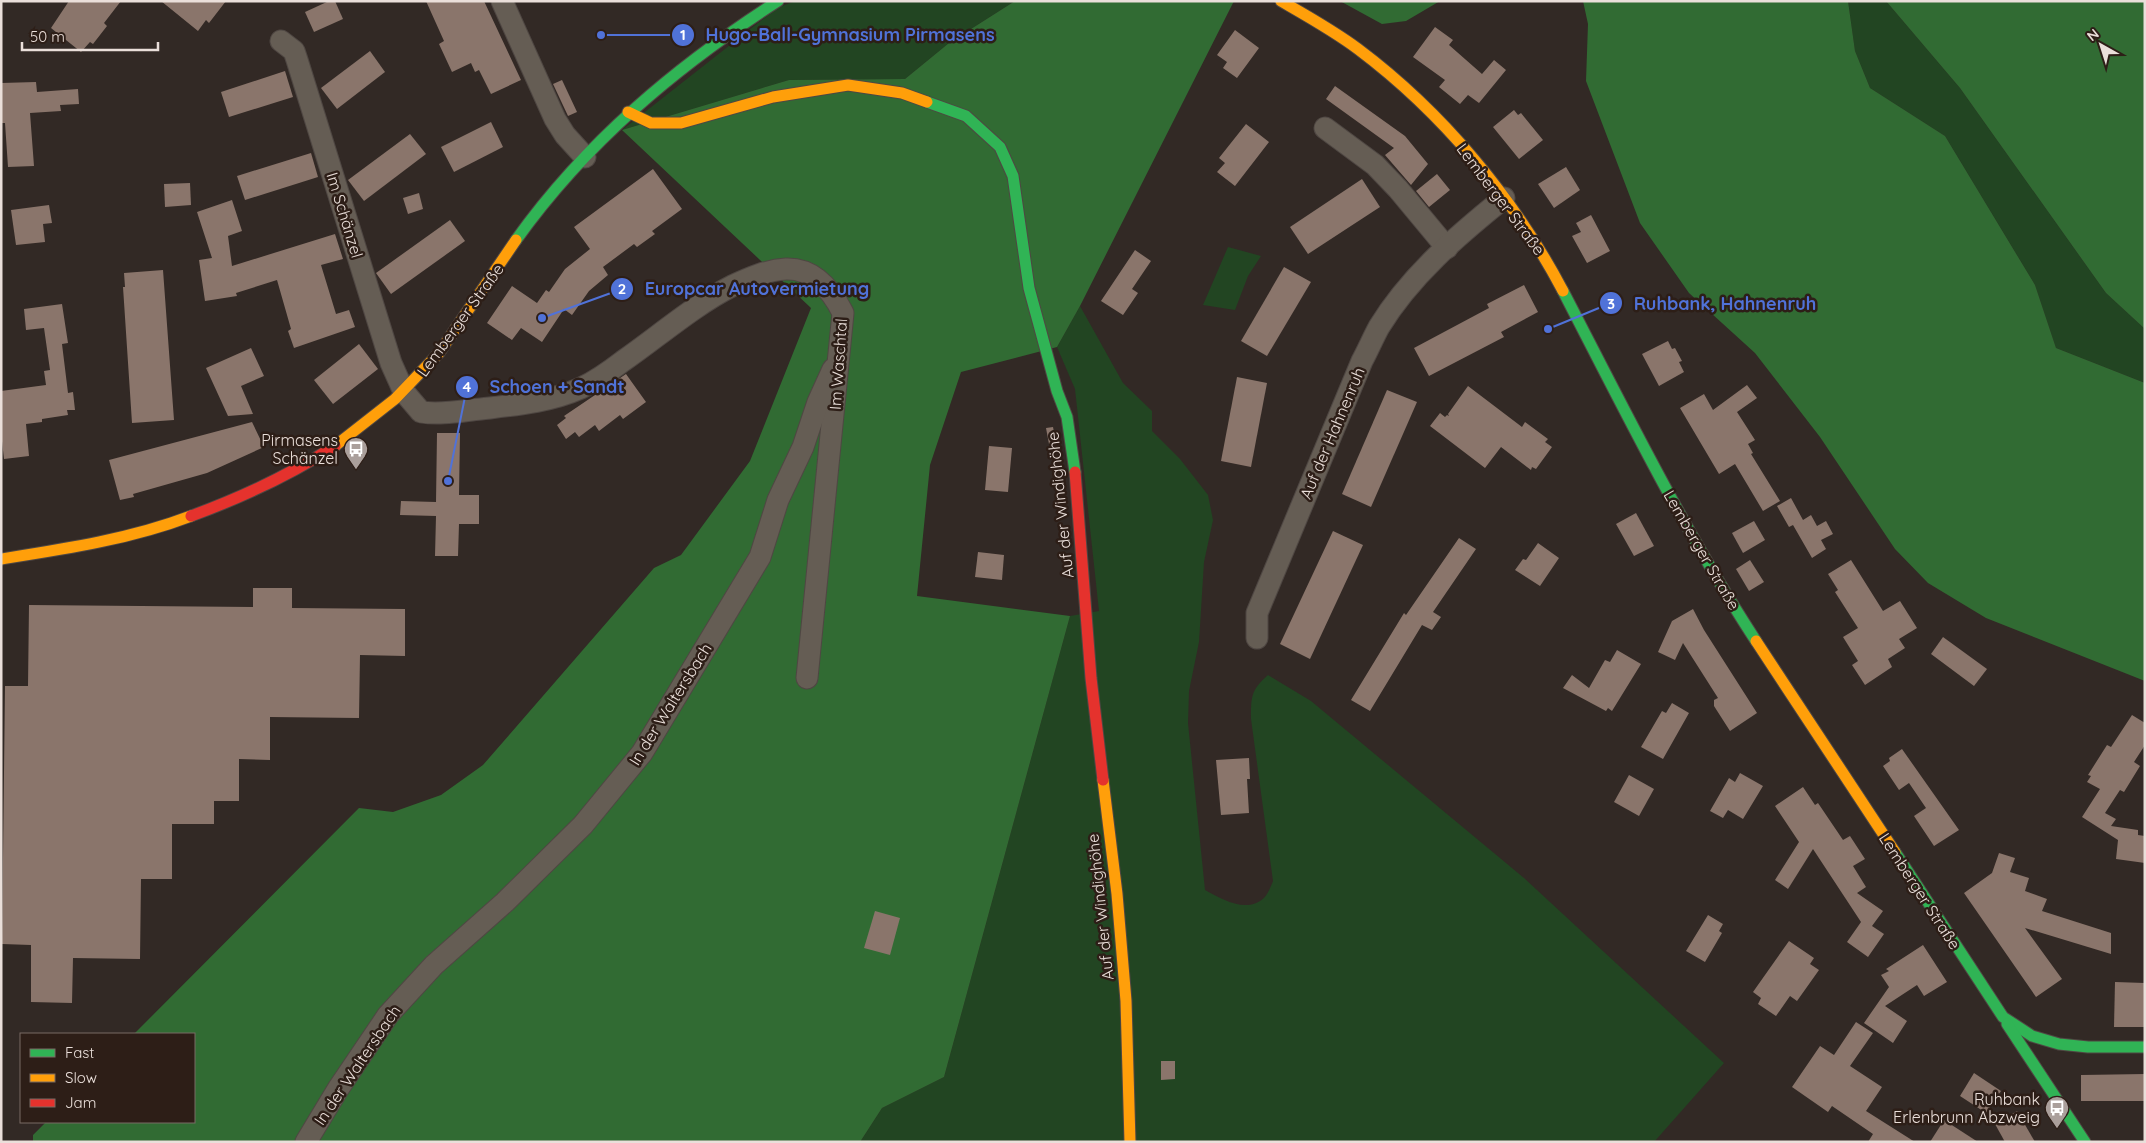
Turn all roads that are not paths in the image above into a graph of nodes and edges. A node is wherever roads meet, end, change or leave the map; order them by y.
1 (502, 1) edge
2 (778, 1) edge
3 (1281, 1) edge
4 (281, 41) dead end
5 (628, 112) junction
6 (1325, 128) dead end
7 (585, 157) junction
8 (1504, 198) junction
9 (1447, 248) junction
10 (840, 353) junction
11 (404, 392) junction
12 (1, 559) edge
13 (1257, 638) dead end
14 (807, 678) dead end
15 (2003, 1017) junction
16 (2145, 1047) edge
17 (2050, 1071) dead end
18 (2049, 1090) junction
19 (306, 1142) edge
20 (1130, 1142) edge
21 (2085, 1142) edge

1 - 7 street
2 - 5 main road, Lemberger Straße
3 - 8 main road, Lemberger Straße
4 - 11 street, Im Schänzel
5 - 7 main road, Lemberger Straße
5 - 20 main road, Auf der Windighöhe
6 - 9 street
7 - 11 main road, Lemberger Straße
8 - 9 street, Auf der Hahnenruh
8 - 15 main road, Lemberger Straße
9 - 13 street, Auf der Hahnenruh
10 - 11 street, Im Waschtal
10 - 14 street, Im Waschtal
10 - 19 street, In der Waltersbach
11 - 12 main road, Lemberger Straße
15 - 16 main road, Lemberger Straße
15 - 18 main road
17 - 18 main road
18 - 21 main road

